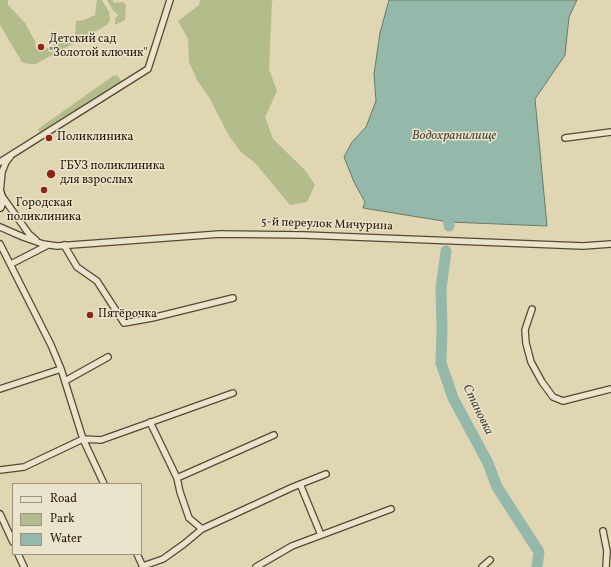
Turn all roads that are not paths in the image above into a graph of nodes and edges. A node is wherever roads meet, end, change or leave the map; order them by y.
1 (170, 0) edge
2 (611, 132) edge
3 (565, 138) dead end
4 (14, 154) junction
5 (0, 162) edge
6 (0, 194) edge
7 (0, 207) edge
8 (0, 227) edge
9 (0, 244) edge
10 (45, 244) junction
11 (611, 244) edge
12 (64, 245) junction
13 (11, 264) junction
14 (232, 298) dead end
15 (532, 309) dead end
16 (108, 357) dead end
17 (61, 369) junction
18 (65, 381) junction
19 (0, 389) edge
20 (611, 389) edge
21 (233, 393) dead end
22 (150, 422) junction
23 (274, 435) dead end
24 (83, 439) junction
25 (0, 470) edge
26 (326, 474) dead end
27 (177, 478) junction
28 (104, 483) edge
29 (300, 484) junction
30 (391, 509) dead end
31 (0, 514) edge
32 (202, 529) junction
33 (603, 530) dead end
34 (321, 535) junction
35 (12, 540) edge
36 (18, 555) edge
37 (137, 555) edge
38 (490, 560) dead end
39 (24, 567) edge
40 (143, 567) edge
41 (256, 567) edge
42 (482, 567) edge
43 (606, 567) edge

1 - 4 street
2 - 3 street
4 - 5 street
4 - 6 street
6 - 7 street
6 - 10 street
8 - 10 street, 5-й переулок Мичурина
9 - 13 street
10 - 12 street, 5-й переулок Мичурина
10 - 13 street
11 - 12 street, 5-й переулок Мичурина
12 - 14 street
13 - 17 street
15 - 20 street
16 - 18 street
17 - 18 street
17 - 19 street
18 - 24 street
21 - 22 street
22 - 24 street
22 - 27 street
23 - 27 street
24 - 25 street
24 - 28 street
26 - 29 street
27 - 32 street
29 - 32 street
29 - 34 street
30 - 34 street
31 - 35 street
32 - 40 street
33 - 43 street
34 - 41 street
36 - 39 street
37 - 40 street
38 - 42 street

